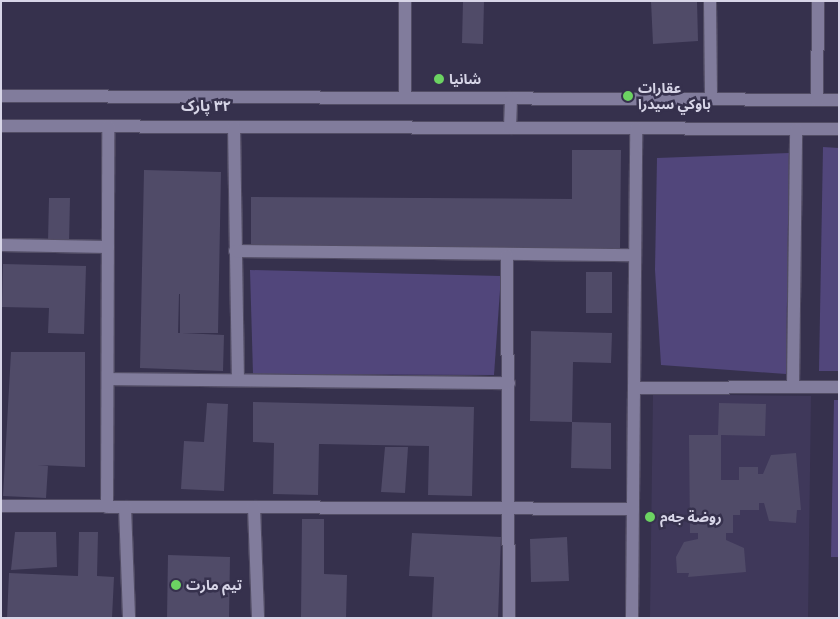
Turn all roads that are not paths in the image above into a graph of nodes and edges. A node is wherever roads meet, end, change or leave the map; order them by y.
1 (404, 1) edge
2 (710, 1) edge
3 (818, 1) edge
4 (1, 96) edge
5 (404, 98) junction
6 (511, 98) junction
7 (710, 99) junction
8 (817, 100) junction
9 (839, 100) edge
10 (1, 126) edge
11 (108, 126) junction
12 (234, 127) junction
13 (510, 128) junction
14 (636, 128) junction
15 (796, 129) junction
16 (839, 129) edge
17 (1, 245) edge
18 (108, 247) junction
19 (235, 251) junction
20 (635, 255) junction
21 (508, 256) junction
22 (108, 379) junction
23 (238, 380) junction
24 (509, 383) junction
25 (793, 387) junction
26 (839, 387) edge
27 (634, 388) junction
28 (1, 506) edge
29 (107, 507) junction
30 (125, 507) junction
31 (254, 507) junction
32 (508, 508) junction
33 (633, 509) junction
34 (129, 618) edge
35 (258, 618) edge
36 (509, 618) edge
37 (632, 618) edge

1 - 5 street
2 - 7 street
3 - 8 street
4 - 5 street
5 - 6 street
6 - 7 street
6 - 13 street
7 - 8 street
8 - 9 street
10 - 11 street
11 - 12 street
11 - 18 street
12 - 13 street
12 - 19 street
13 - 14 street
14 - 15 street
14 - 20 street
15 - 16 street
15 - 25 street
17 - 18 street
18 - 22 street
19 - 21 street
19 - 23 street
20 - 21 street
20 - 27 street
21 - 24 street
22 - 23 street
22 - 29 street
23 - 24 street
24 - 32 street
25 - 26 street
25 - 27 street
27 - 33 street
28 - 29 street
29 - 30 street
30 - 31 street
30 - 34 street
31 - 32 street
31 - 35 street
32 - 33 street
32 - 36 street
33 - 37 street

